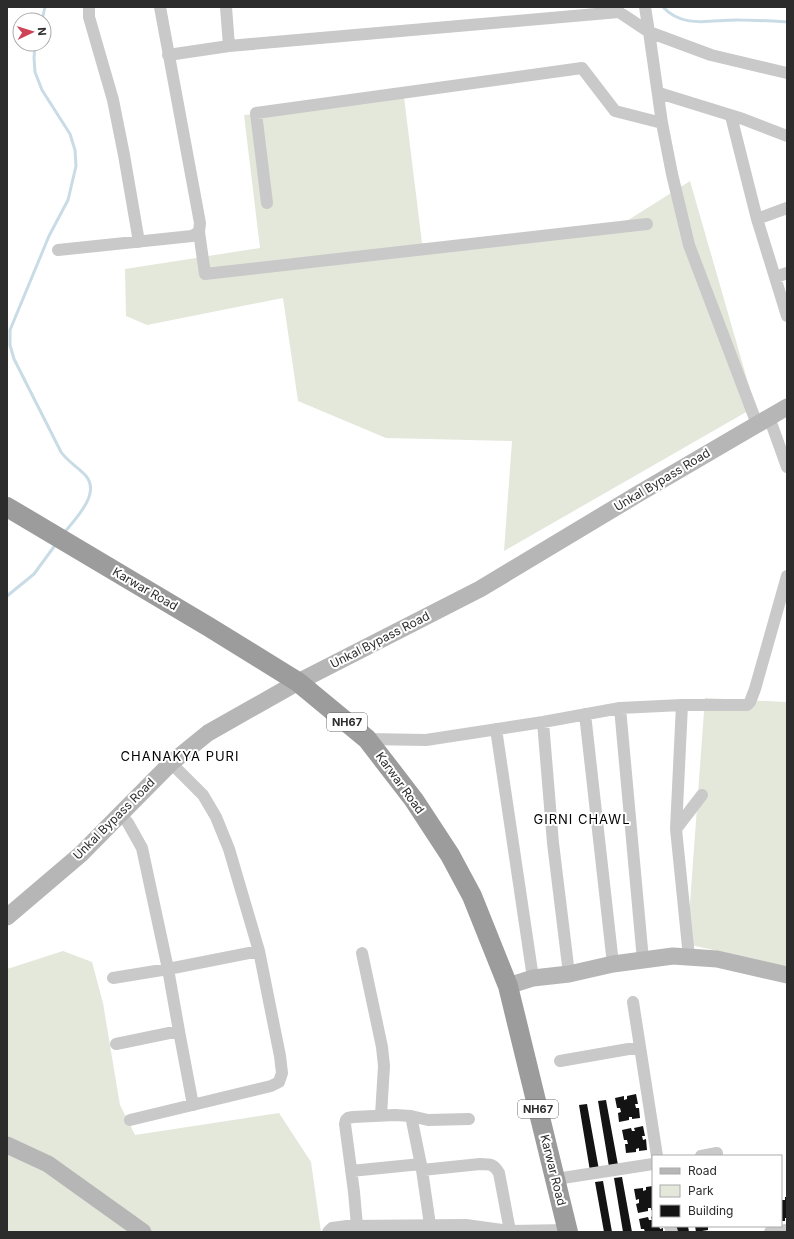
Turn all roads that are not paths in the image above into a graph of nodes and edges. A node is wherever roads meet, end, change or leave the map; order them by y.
1 (89, 7) edge
2 (160, 7) edge
3 (226, 7) edge
4 (645, 7) edge
5 (618, 10) edge
6 (649, 32) junction
7 (230, 46) junction
8 (168, 55) junction
9 (787, 73) edge
10 (659, 93) junction
11 (731, 116) junction
12 (662, 123) junction
13 (787, 136) edge
14 (267, 203) dead end
15 (787, 208) edge
16 (757, 219) junction
17 (647, 224) dead end
18 (199, 232) junction
19 (139, 242) junction
20 (58, 250) dead end
21 (781, 275) edge
22 (787, 316) edge
23 (787, 407) edge
24 (763, 421) junction
25 (787, 466) edge
26 (7, 507) edge
27 (787, 576) edge
28 (298, 682) junction
29 (682, 705) junction
30 (620, 708) junction
31 (585, 714) junction
32 (543, 722) junction
33 (496, 729) junction
34 (367, 739) junction
35 (171, 763) junction
36 (702, 795) dead end
37 (120, 813) junction
38 (676, 829) junction
39 (7, 917) edge
40 (259, 951) junction
41 (362, 953) dead end
42 (689, 957) junction
43 (643, 960) junction
44 (613, 964) junction
45 (168, 969) junction
46 (569, 974) junction
47 (787, 976) edge
48 (113, 978) dead end
49 (533, 978) junction
50 (508, 986) junction
51 (633, 1002) dead end
52 (180, 1031) junction
53 (116, 1044) dead end
54 (640, 1047) junction
55 (560, 1061) dead end
56 (193, 1104) junction
57 (381, 1115) junction
58 (411, 1116) junction
59 (469, 1119) dead end
60 (130, 1120) dead end
61 (7, 1145) edge
62 (717, 1153) dead end
63 (657, 1155) edge
64 (706, 1155) edge
65 (652, 1164) edge
66 (421, 1167) junction
67 (351, 1171) junction
68 (556, 1179) junction
69 (430, 1225) junction
70 (357, 1226) junction
71 (787, 1230) edge
72 (510, 1231) edge
73 (568, 1231) edge
74 (143, 1232) edge
75 (328, 1232) edge
76 (770, 1232) edge

1 - 19 street
2 - 8 street
3 - 7 street
4 - 6 street
5 - 6 street
5 - 7 street
6 - 9 street
6 - 10 street
7 - 8 street
8 - 18 street
10 - 11 street
10 - 12 street
11 - 13 street
11 - 16 street
12 - 14 street
12 - 24 street
15 - 16 street
16 - 21 street
17 - 18 street
18 - 19 street
19 - 20 street
21 - 22 street
23 - 24 main road, Unkal Bypass Road
24 - 25 street
24 - 28 main road, Unkal Bypass Road
26 - 28 highway, Karwar Road / NH67
27 - 29 street
28 - 34 highway, Karwar Road / NH67
28 - 35 main road, Unkal Bypass Road
29 - 30 street
29 - 38 street
30 - 31 street
30 - 43 street
31 - 32 street
31 - 44 street
32 - 33 street
32 - 46 street
33 - 34 street
33 - 49 street
34 - 50 highway, Karwar Road / NH67
35 - 37 main road, Unkal Bypass Road
35 - 40 street
36 - 38 street
37 - 39 main road, Unkal Bypass Road
37 - 45 street
38 - 42 street
40 - 45 street
40 - 56 street
41 - 57 street
42 - 43 main road
42 - 47 main road
43 - 44 main road
44 - 46 main road
45 - 48 street
45 - 52 street
46 - 49 main road
49 - 50 main road
50 - 68 highway, Karwar Road / NH67
51 - 54 street
52 - 53 street
52 - 56 street
54 - 55 street
54 - 63 street
56 - 60 street
57 - 58 street
57 - 67 street
58 - 59 street
58 - 66 street
61 - 74 main road
62 - 64 street
65 - 68 street
66 - 67 street
66 - 69 street
66 - 72 street
67 - 70 street
68 - 73 highway, Karwar Road / NH67
69 - 70 street
69 - 72 street
70 - 75 street
71 - 76 street
72 - 73 street

